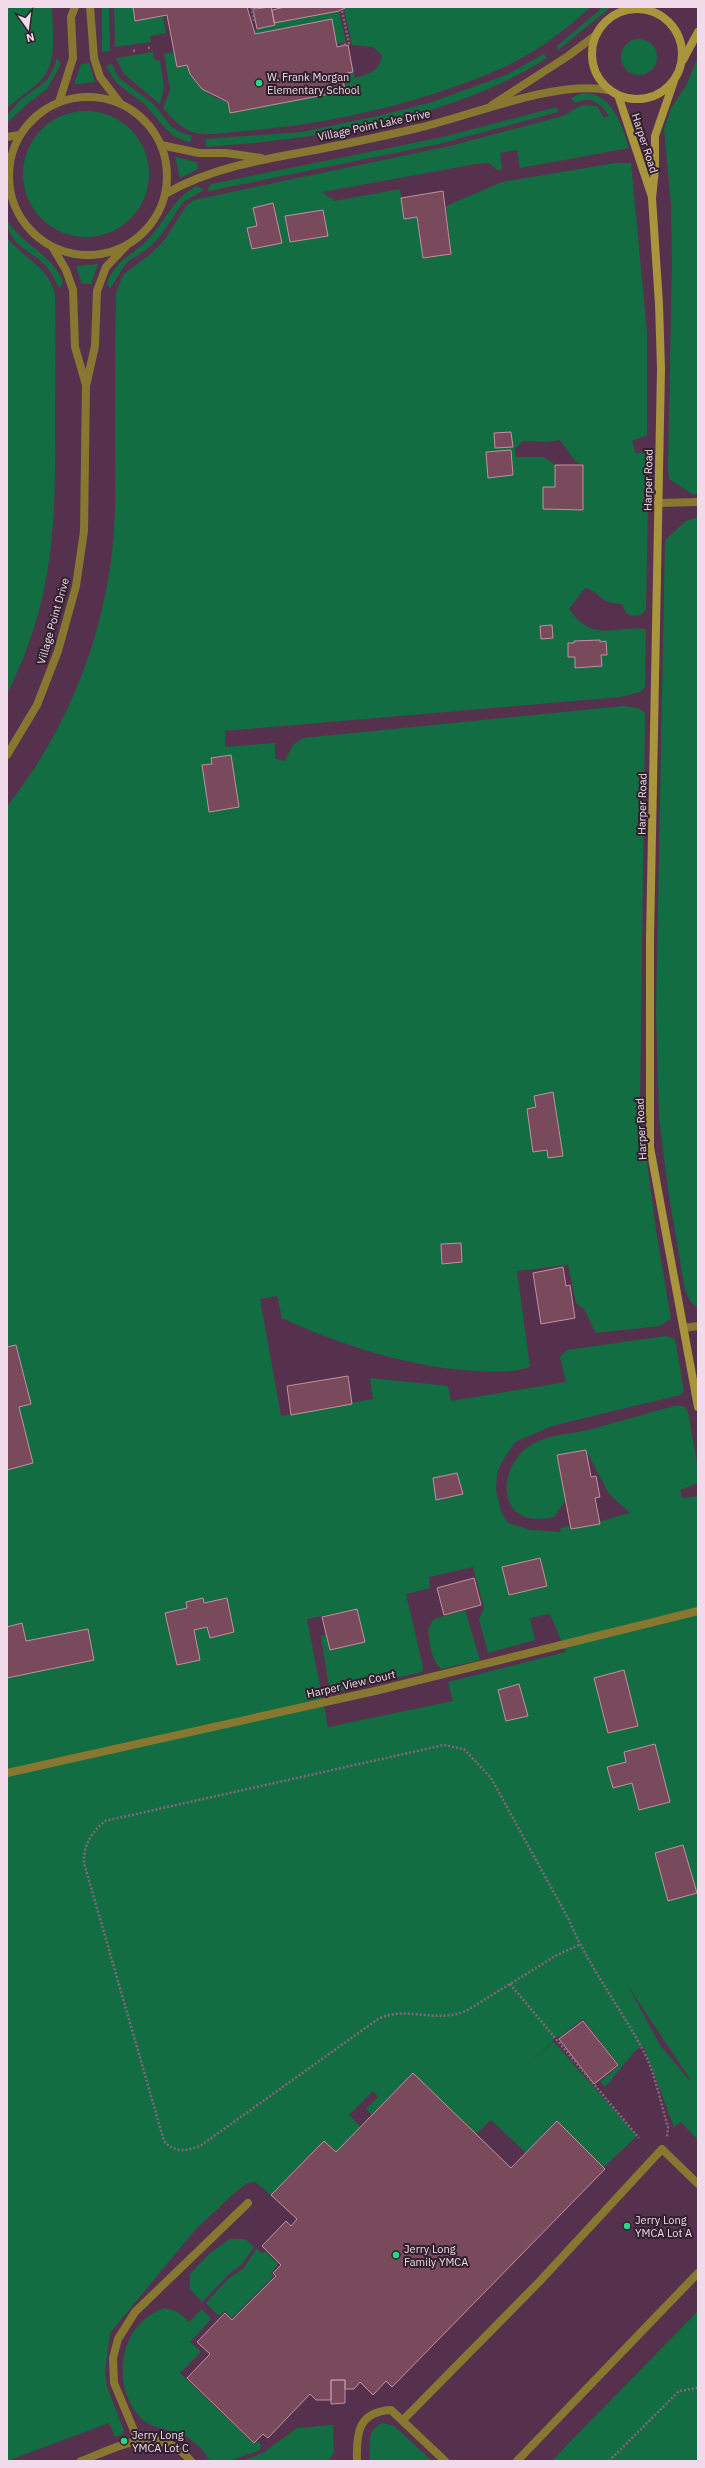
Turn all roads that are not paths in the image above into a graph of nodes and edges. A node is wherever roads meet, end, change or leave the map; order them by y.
1 (75, 7) edge
2 (90, 7) edge
3 (651, 8) edge
4 (698, 32) edge
5 (596, 35) junction
6 (682, 61) junction
7 (674, 81) junction
8 (609, 90) junction
9 (618, 95) junction
10 (59, 102) junction
11 (120, 103) junction
12 (486, 108) junction
13 (19, 136) junction
14 (7, 137) edge
15 (161, 145) junction
16 (266, 159) junction
17 (8, 183) edge
18 (165, 194) junction
19 (652, 198) junction
20 (127, 245) junction
21 (53, 248) junction
22 (86, 386) junction
23 (698, 502) edge
24 (658, 503) junction
25 (7, 755) edge
26 (698, 1326) edge
27 (684, 1328) junction
28 (698, 1407) edge
29 (698, 1611) edge
30 (7, 1773) edge
31 (698, 2184) edge
32 (248, 2203) dead end
33 (698, 2273) edge
34 (403, 2420) junction
35 (138, 2440) junction
36 (80, 2461) edge
37 (191, 2461) edge
38 (357, 2461) edge
39 (445, 2461) edge
40 (517, 2461) edge

1 - 10 street
2 - 11 street
3 - 5 main road
3 - 6 main road
4 - 6 main road
5 - 8 main road
5 - 12 street, Village Point Lake Drive
6 - 7 main road
7 - 9 main road
7 - 19 main road, Harper Road
8 - 9 main road
8 - 12 street, Village Point Lake Drive
9 - 19 main road, Harper Road
10 - 11 street
10 - 13 street
11 - 15 street
12 - 16 street, Village Point Lake Drive
13 - 14 street
13 - 17 street
15 - 16 street, Village Point Lake Drive
15 - 18 street
16 - 18 street, Village Point Lake Drive
17 - 21 street
18 - 20 street
19 - 24 main road, Harper Road
20 - 21 street
20 - 22 street, Village Point Drive
21 - 22 street, Village Point Drive
22 - 25 street, Village Point Drive
23 - 24 street
24 - 27 main road, Harper Road
26 - 27 street
27 - 28 main road, Harper Road
29 - 30 street, Harper View Court
31 - 34 street
32 - 35 street
33 - 40 street
34 - 38 street
34 - 39 street
35 - 36 street
35 - 37 street

